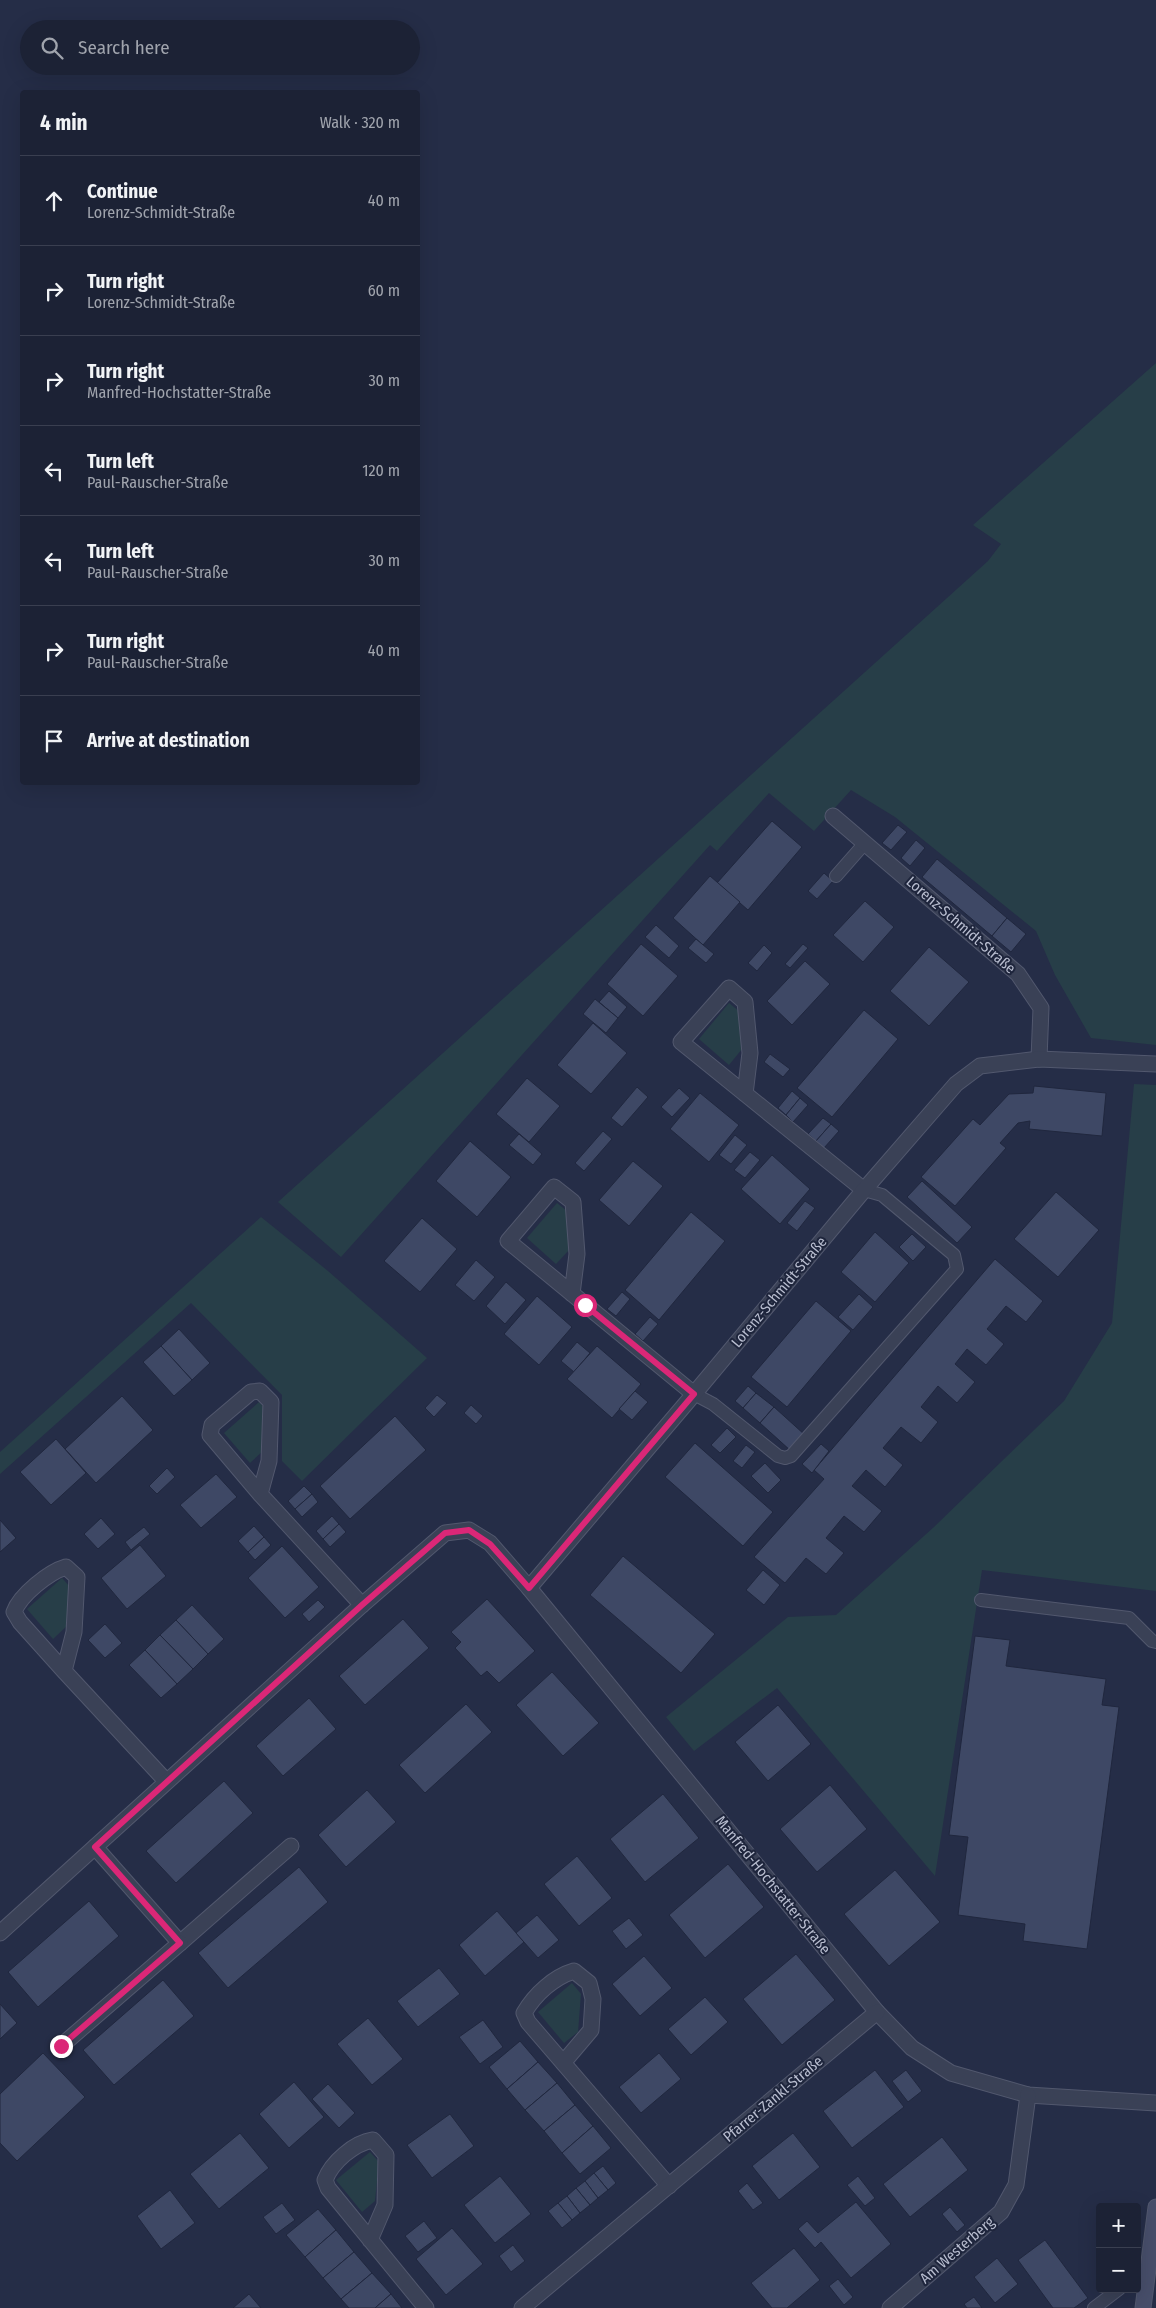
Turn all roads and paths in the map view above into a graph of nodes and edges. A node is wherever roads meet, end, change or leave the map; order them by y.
1 (834, 816) dead end
2 (865, 843) junction
3 (836, 876) dead end
4 (1039, 1059) junction
5 (1156, 1064) edge
6 (745, 1094) junction
7 (864, 1190) junction
8 (572, 1294) junction
9 (694, 1394) junction
10 (260, 1494) junction
11 (529, 1588) junction
12 (981, 1600) dead end
13 (362, 1605) junction
14 (1156, 1642) edge
15 (64, 1671) junction
16 (166, 1781) junction
17 (291, 1846) dead end
18 (95, 1847) junction
19 (0, 1933) edge
20 (180, 1943) junction
21 (877, 2012) junction
22 (61, 2046) dead end
23 (563, 2063) junction
24 (1028, 2095) junction
25 (1156, 2104) edge
26 (669, 2186) junction
27 (1156, 2207) edge
28 (370, 2240) junction
29 (1142, 2272) edge
30 (1114, 2293) edge
31 (426, 2308) edge
32 (522, 2308) edge
33 (890, 2308) edge
34 (1094, 2308) edge
35 (1143, 2308) edge

1 - 2 street, Lorenz-Schmidt-Straße
2 - 3 lane
2 - 4 street, Lorenz-Schmidt-Straße
4 - 5 street, Lorenz-Schmidt-Straße
4 - 7 street, Lorenz-Schmidt-Straße
6 - 6 street
6 - 7 street
7 - 9 street, Lorenz-Schmidt-Straße
7 - 9 lane
8 - 8 street
8 - 9 street
9 - 11 street, Lorenz-Schmidt-Straße
10 - 10 street
10 - 13 street
11 - 13 street, Manfred-Hochstatter-Straße
11 - 21 street, Manfred-Hochstatter-Straße
12 - 14 lane
13 - 16 street
15 - 15 street
15 - 16 street
16 - 18 street
17 - 20 street
18 - 19 street
18 - 20 street
20 - 22 street
21 - 24 street, Manfred-Hochstatter-Straße
21 - 26 street, Pfarrer-Zankl-Straße
23 - 23 street
23 - 26 street
24 - 25 street, Manfred-Hochstatter-Straße
24 - 33 street, Am Westerberg
26 - 32 street, Pfarrer-Zankl-Straße
27 - 29 street
28 - 28 street
28 - 31 street
29 - 35 street
30 - 34 lane

